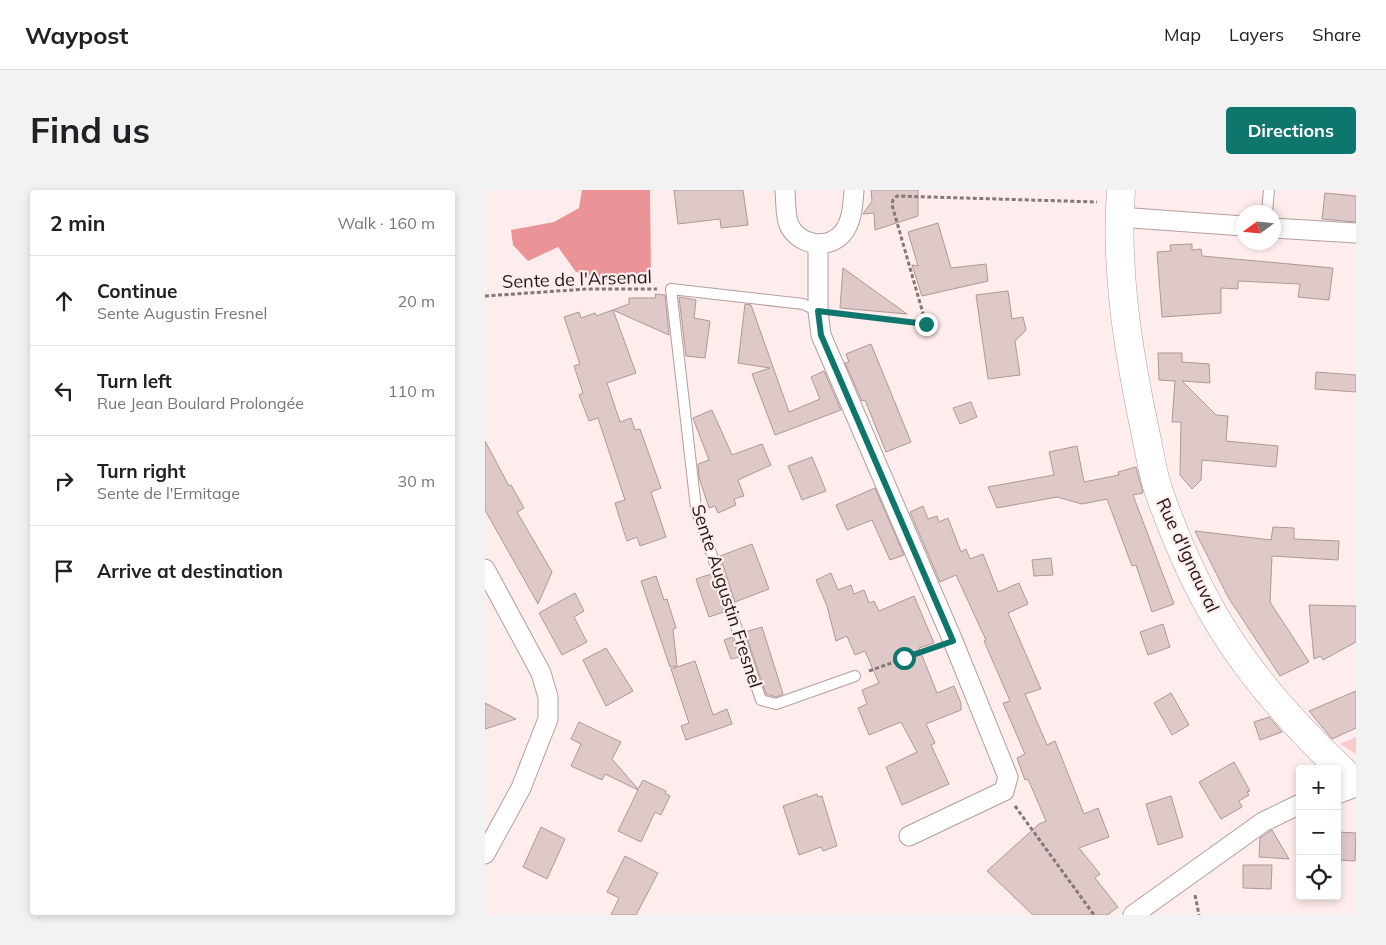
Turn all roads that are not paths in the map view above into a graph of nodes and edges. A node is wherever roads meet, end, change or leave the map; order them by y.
1 (785, 190) edge
2 (854, 190) edge
3 (1269, 190) edge
4 (1120, 203) edge
5 (1268, 205) edge
6 (1236, 225) edge
7 (1281, 229) edge
8 (1356, 234) edge
9 (818, 244) junction
10 (818, 311) junction
11 (485, 569) edge
12 (855, 676) road end
13 (1356, 783) edge
14 (1356, 787) edge
15 (1341, 793) edge
16 (1296, 806) edge
17 (909, 836) dead end
18 (485, 854) edge
19 (1133, 915) edge

1 - 9 street
2 - 9 street
3 - 5 lane
4 - 6 street
4 - 13 street, Rue d'Ignauval
7 - 8 street
9 - 10 street
10 - 12 lane, Sente Augustin Fresnel
10 - 17 street
11 - 18 street
14 - 15 street
16 - 19 street

